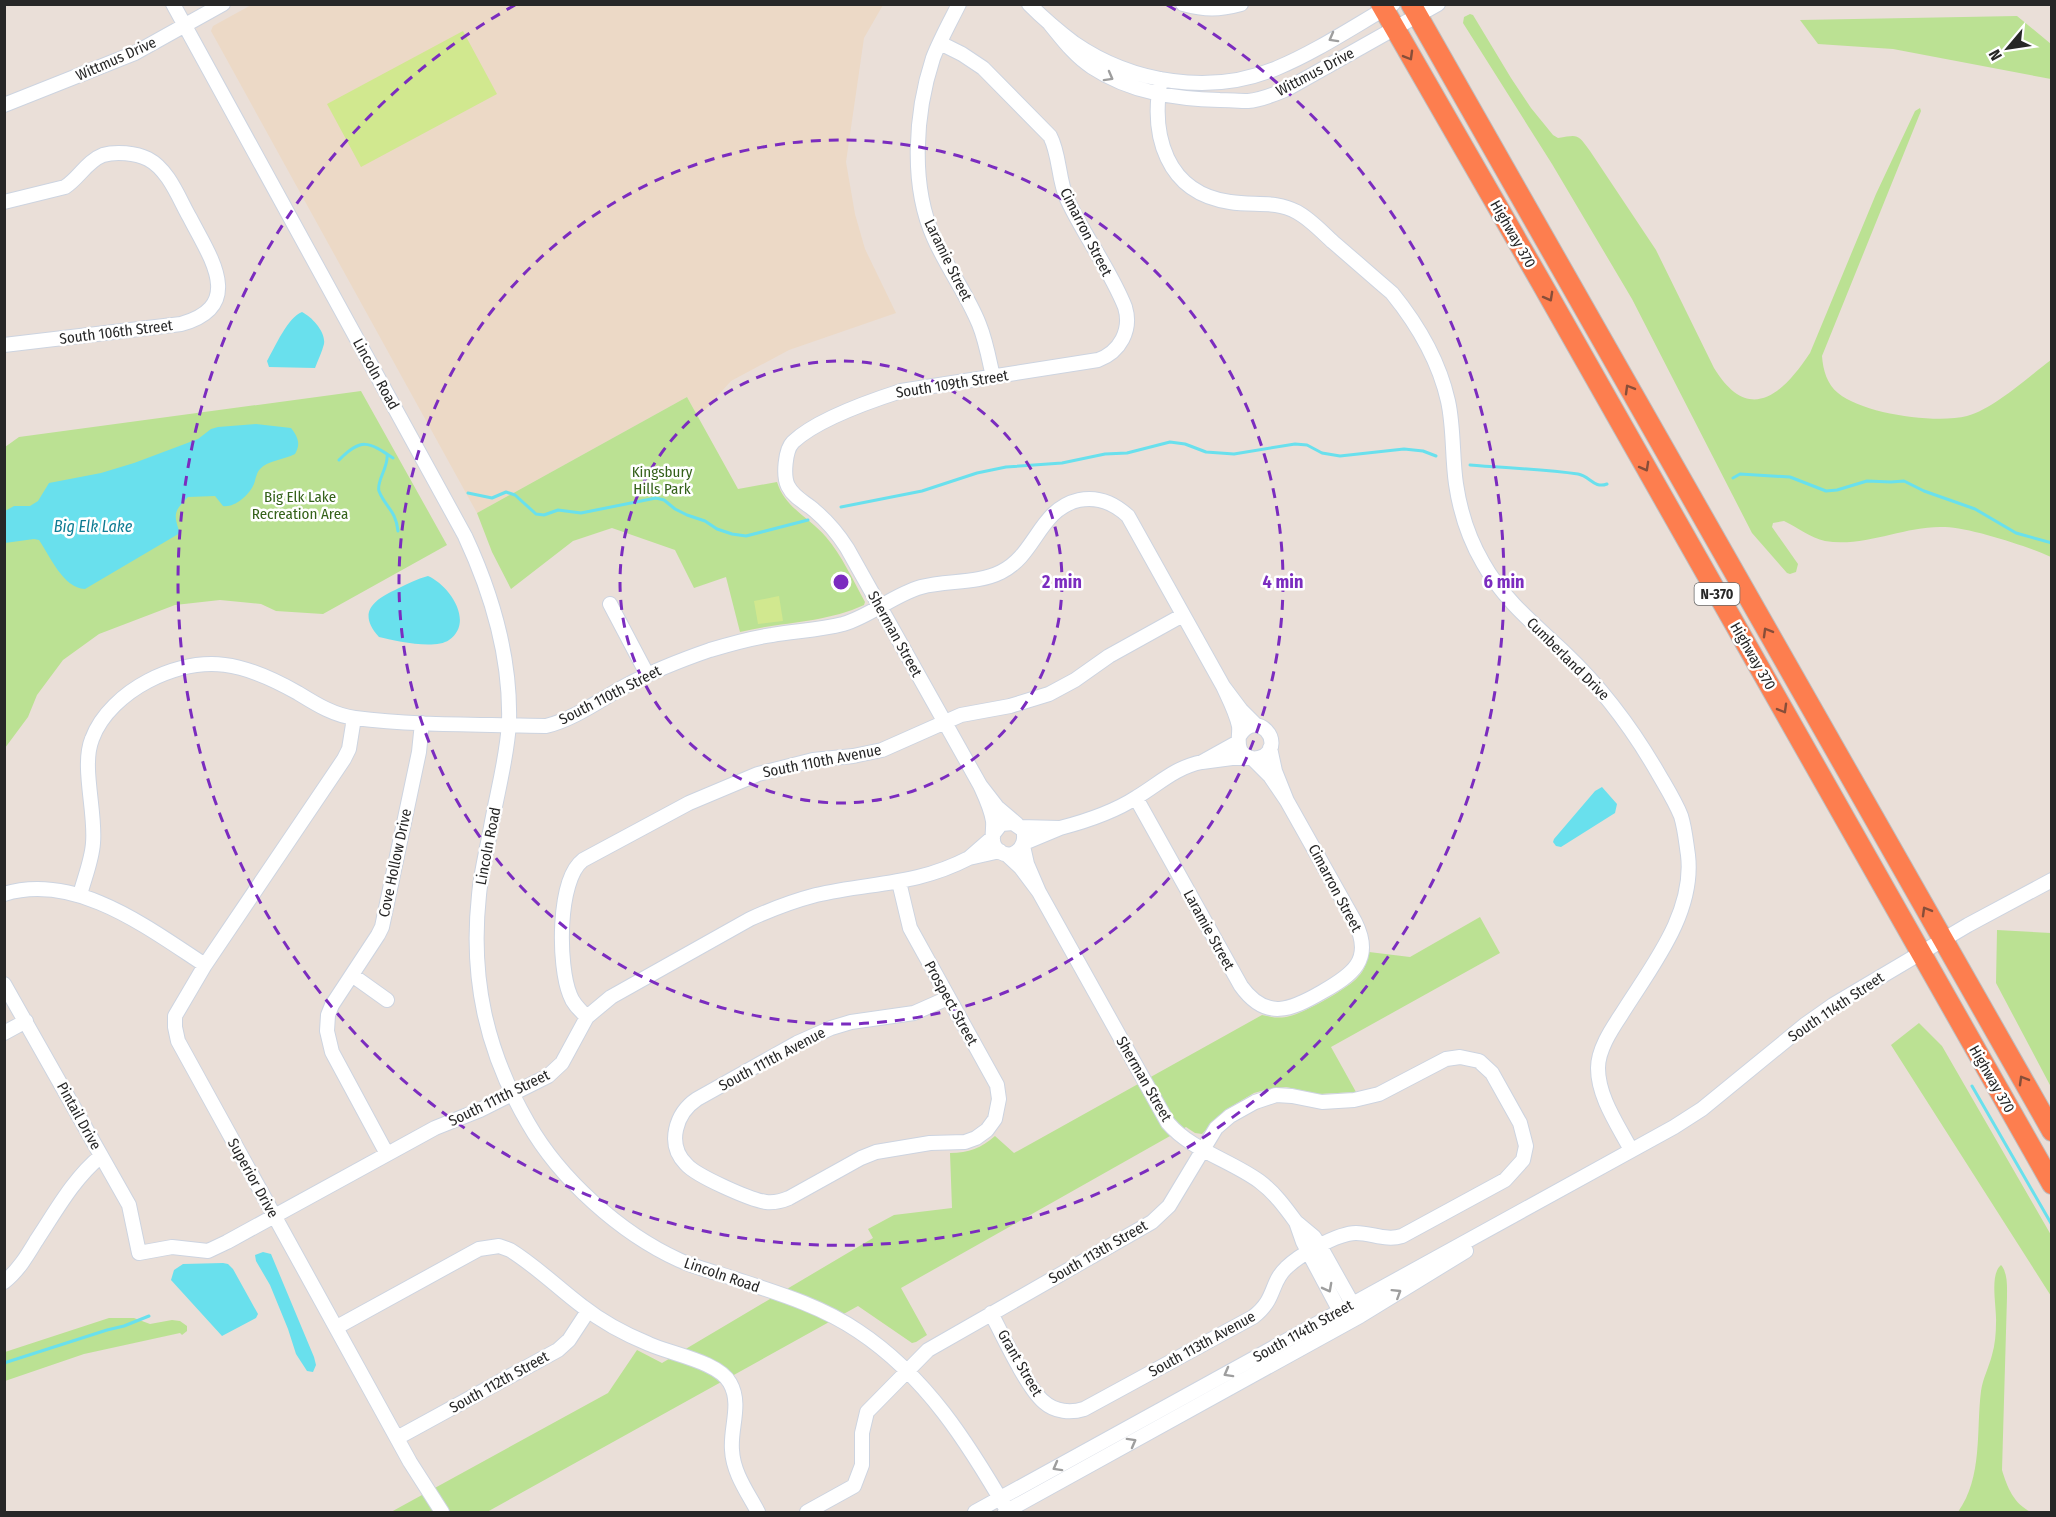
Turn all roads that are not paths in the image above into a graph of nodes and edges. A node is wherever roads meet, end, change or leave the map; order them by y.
1 (172, 4) edge
2 (224, 4) edge
3 (959, 4) edge
4 (1029, 4) edge
5 (1183, 4) edge
6 (1241, 4) edge
7 (1438, 4) edge
8 (1386, 6) edge
9 (1414, 10) edge
10 (1050, 24) junction
11 (184, 26) junction
12 (1394, 29) junction
13 (939, 43) junction
14 (1161, 79) junction
15 (1158, 94) junction
16 (4, 105) edge
17 (4, 202) edge
18 (1127, 327) joint
19 (4, 345) edge
20 (993, 377) junction
21 (786, 463) joint
22 (610, 604) dead end
23 (880, 607) junction
24 (1183, 615) junction
25 (647, 675) junction
26 (1223, 686) junction
27 (354, 718) junction
28 (944, 722) junction
29 (422, 723) junction
30 (508, 726) junction
31 (1256, 726) junction
32 (1239, 738) junction
33 (1270, 748) junction
34 (1251, 758) junction
35 (1202, 762) junction
36 (980, 785) junction
37 (1136, 798) junction
38 (1287, 801) junction
39 (1018, 826) junction
40 (1060, 828) junction
41 (993, 835) junction
42 (1023, 844) junction
43 (1003, 853) junction
44 (969, 858) junction
45 (2052, 880) edge
46 (899, 882) junction
47 (1039, 892) junction
48 (4, 894) edge
49 (80, 895) junction
50 (1943, 940) junction
51 (1922, 954) junction
52 (205, 965) junction
53 (352, 975) junction
54 (4, 984) edge
55 (1316, 995) joint
56 (948, 998) junction
57 (387, 1000) dead end
58 (587, 1017) junction
59 (26, 1021) junction
60 (4, 1033) edge
61 (512, 1095) junction
62 (2052, 1131) edge
63 (1203, 1149) junction
64 (1631, 1150) junction
65 (387, 1154) junction
66 (101, 1156) junction
67 (680, 1157) joint
68 (1519, 1166) joint
69 (2052, 1184) edge
70 (274, 1217) junction
71 (1315, 1249) junction
72 (139, 1254) joint
73 (4, 1282) edge
74 (588, 1311) junction
75 (991, 1312) junction
76 (1350, 1313) junction
77 (337, 1327) junction
78 (908, 1370) junction
79 (1054, 1408) joint
80 (397, 1438) junction
81 (1000, 1499) junction
82 (442, 1512) edge
83 (758, 1512) edge
84 (807, 1512) edge
85 (975, 1512) edge
86 (1007, 1512) edge

1 - 11 street, Lincoln Road
2 - 11 street, Wittmus Drive
3 - 13 street, Laramie Street
4 - 10 street, Wittmus Drive
5 - 6 street
7 - 9 street, Wittmus Drive
8 - 12 highway, Highway 370 / N-370
8 -> 14 street, Wittmus Drive
9 - 12 street, Wittmus Drive
50 -> 9 highway, Highway 370 / N-370
10 - 14 street, Wittmus Drive
10 -> 15 street, Wittmus Drive
11 - 16 street, Wittmus Drive
11 - 30 street, Lincoln Road
12 - 15 street, Wittmus Drive
12 -> 51 highway, Highway 370 / N-370
13 - 18 street, Cimarron Street
13 - 20 street, Laramie Street
14 - 15 street, Cumberland Drive
15 - 64 street, Cumberland Drive
17 - 19 street, South 106th Street
18 - 20 street, South 109th Street
20 - 21 street, South 109th Street
21 - 23 street, Sherman Street
22 - 25 street
23 - 24 street, South 110th Street
23 - 25 street, South 110th Street
23 - 28 street, Sherman Street
24 - 26 street
24 - 28 street, South 110th Avenue
25 - 30 street, South 110th Street
26 - 31 street
26 - 32 street
27 - 29 street, South 110th Street
27 - 49 street
27 - 52 street
28 - 36 street, Sherman Street
28 - 58 street, South 110th Avenue
29 - 30 street, South 110th Street
29 - 53 street, Cove Hollow Drive
30 - 61 street, Lincoln Road
31 - 32 street
31 - 33 street
32 - 34 street
32 - 35 street
33 - 34 street
33 - 38 street, Cimarron Street
34 - 35 street
34 - 38 street, Cimarron Street
35 - 37 street
36 - 39 street, Sherman Street
36 - 41 street, Sherman Street
37 - 40 street
37 - 55 street, Laramie Street
38 - 55 street, Cimarron Street
39 - 40 street
39 - 41 street
39 - 42 street
40 - 42 street
41 - 43 street
41 - 44 street, South 111th Street
42 - 43 street
42 - 47 street, Sherman Street
43 - 44 street, South 111th Street
43 - 47 street, Sherman Street
44 - 46 street, South 111th Street
45 - 50 street, South 114th Street
46 - 56 street, Prospect Street
46 - 58 street, South 111th Street
47 - 63 street, Sherman Street
48 - 49 street
49 - 52 street
50 - 51 street, South 114th Street
62 -> 50 highway, Highway 370 / N-370
51 - 64 street, South 114th Street
51 - 69 highway, Highway 370 / N-370
52 - 70 street, Superior Drive
53 - 57 street
53 - 65 street, Cove Hollow Drive
54 - 59 street, Pintail Drive
56 - 67 street, South 111th Avenue
56 - 67 street, Prospect Street
58 - 61 street, South 111th Street
59 - 60 street
59 - 66 street, Pintail Drive
61 - 65 street, South 111th Street
61 - 78 street, Lincoln Road
63 - 68 street, South 113th Street
63 - 71 street, Sherman Street
63 - 75 street, South 113th Street
64 - 76 street, South 114th Street
65 - 70 street, South 111th Street
66 - 72 street, Pintail Drive
66 - 73 street
68 - 71 street, South 113th Avenue
70 - 72 street, South 111th Street
70 - 77 street, Superior Drive
71 - 76 street, Sherman Street
71 - 79 street, South 113th Avenue
74 - 77 street
74 - 80 street, South 112th Street
74 - 83 street
75 - 78 street, South 113th Street
75 - 79 street, Grant Street
76 -> 81 street, South 114th Street
86 -> 76 street, South 114th Street
77 - 80 street, Superior Drive
78 - 81 street, Lincoln Road
78 - 84 street, South 113th Street
80 - 82 street, Superior Drive
81 - 85 street, South 114th Street
81 - 86 street, Lincoln Road

